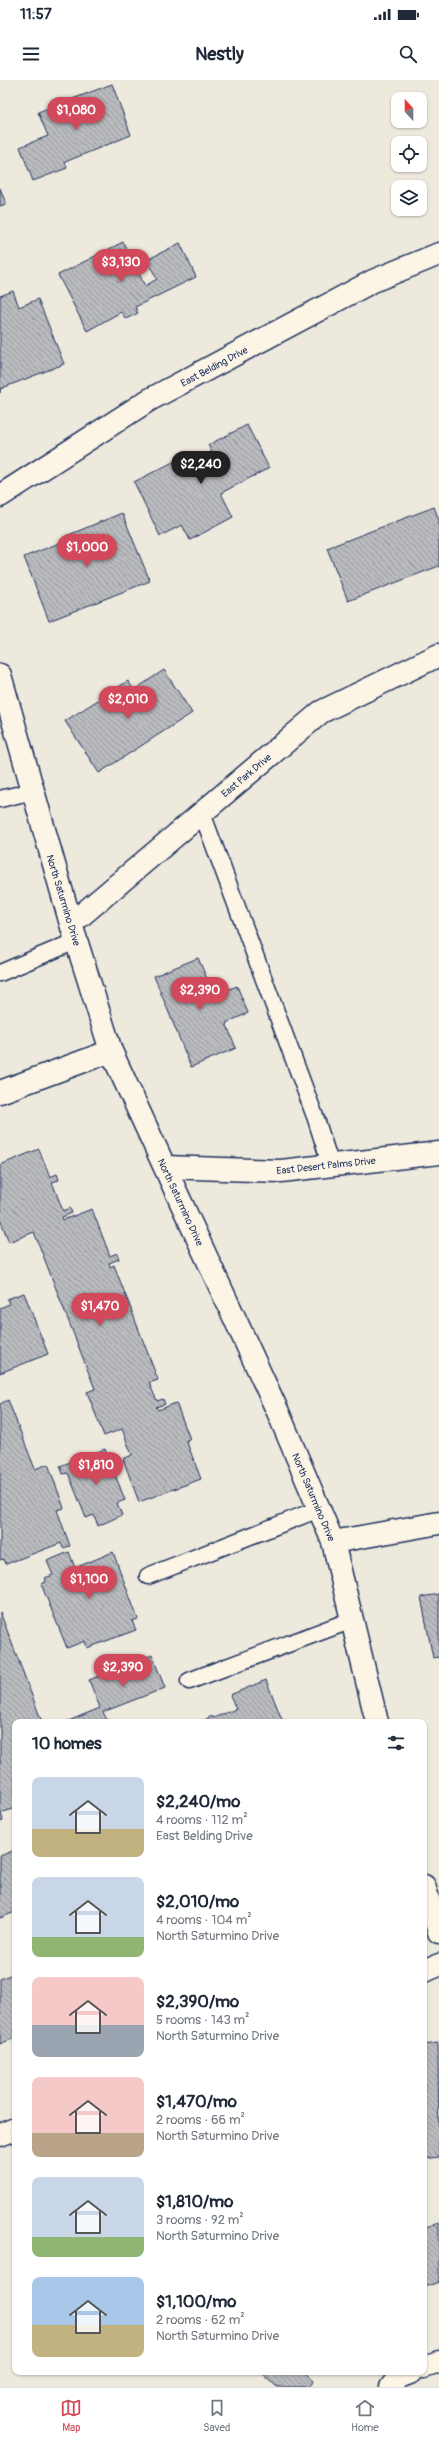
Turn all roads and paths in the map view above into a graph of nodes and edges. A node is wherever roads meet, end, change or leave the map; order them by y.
1 (439, 254) edge
2 (0, 496) edge
3 (439, 655) edge
4 (0, 676) edge
5 (33, 791) junction
6 (0, 799) edge
7 (202, 813) junction
8 (73, 932) junction
9 (0, 973) edge
10 (111, 1050) junction
11 (0, 1092) edge
12 (439, 1153) edge
13 (331, 1166) junction
14 (165, 1167) junction
15 (320, 1509) junction
16 (439, 1523) edge
17 (333, 1542) junction
18 (148, 1576) dead end
19 (352, 1620) junction
20 (189, 1681) dead end
21 (376, 1719) edge
22 (427, 1895) edge
23 (439, 1932) edge
24 (439, 1965) edge
25 (427, 1970) edge
26 (12, 2130) edge
27 (0, 2135) edge
28 (439, 2362) edge
29 (427, 2366) edge
30 (404, 2375) edge
31 (391, 2387) edge

1 - 2 street, East Belding Drive
3 - 7 street, East Park Drive
4 - 5 street, North Saturmino Drive
5 - 6 lane
5 - 8 street, North Saturmino Drive
7 - 8 street, East Park Drive
7 - 13 lane
8 - 9 lane
8 - 10 street, North Saturmino Drive
10 - 11 street
10 - 14 street, North Saturmino Drive
12 - 13 street, East Desert Palms Drive
13 - 14 street, East Desert Palms Drive
14 - 15 street, North Saturmino Drive
15 - 17 street, North Saturmino Drive
15 - 18 lane
16 - 17 street
17 - 19 street, North Saturmino Drive
19 - 20 lane
19 - 21 street, North Saturmino Drive
22 - 23 street
24 - 25 street
26 - 27 street
28 - 29 street
30 - 31 street

